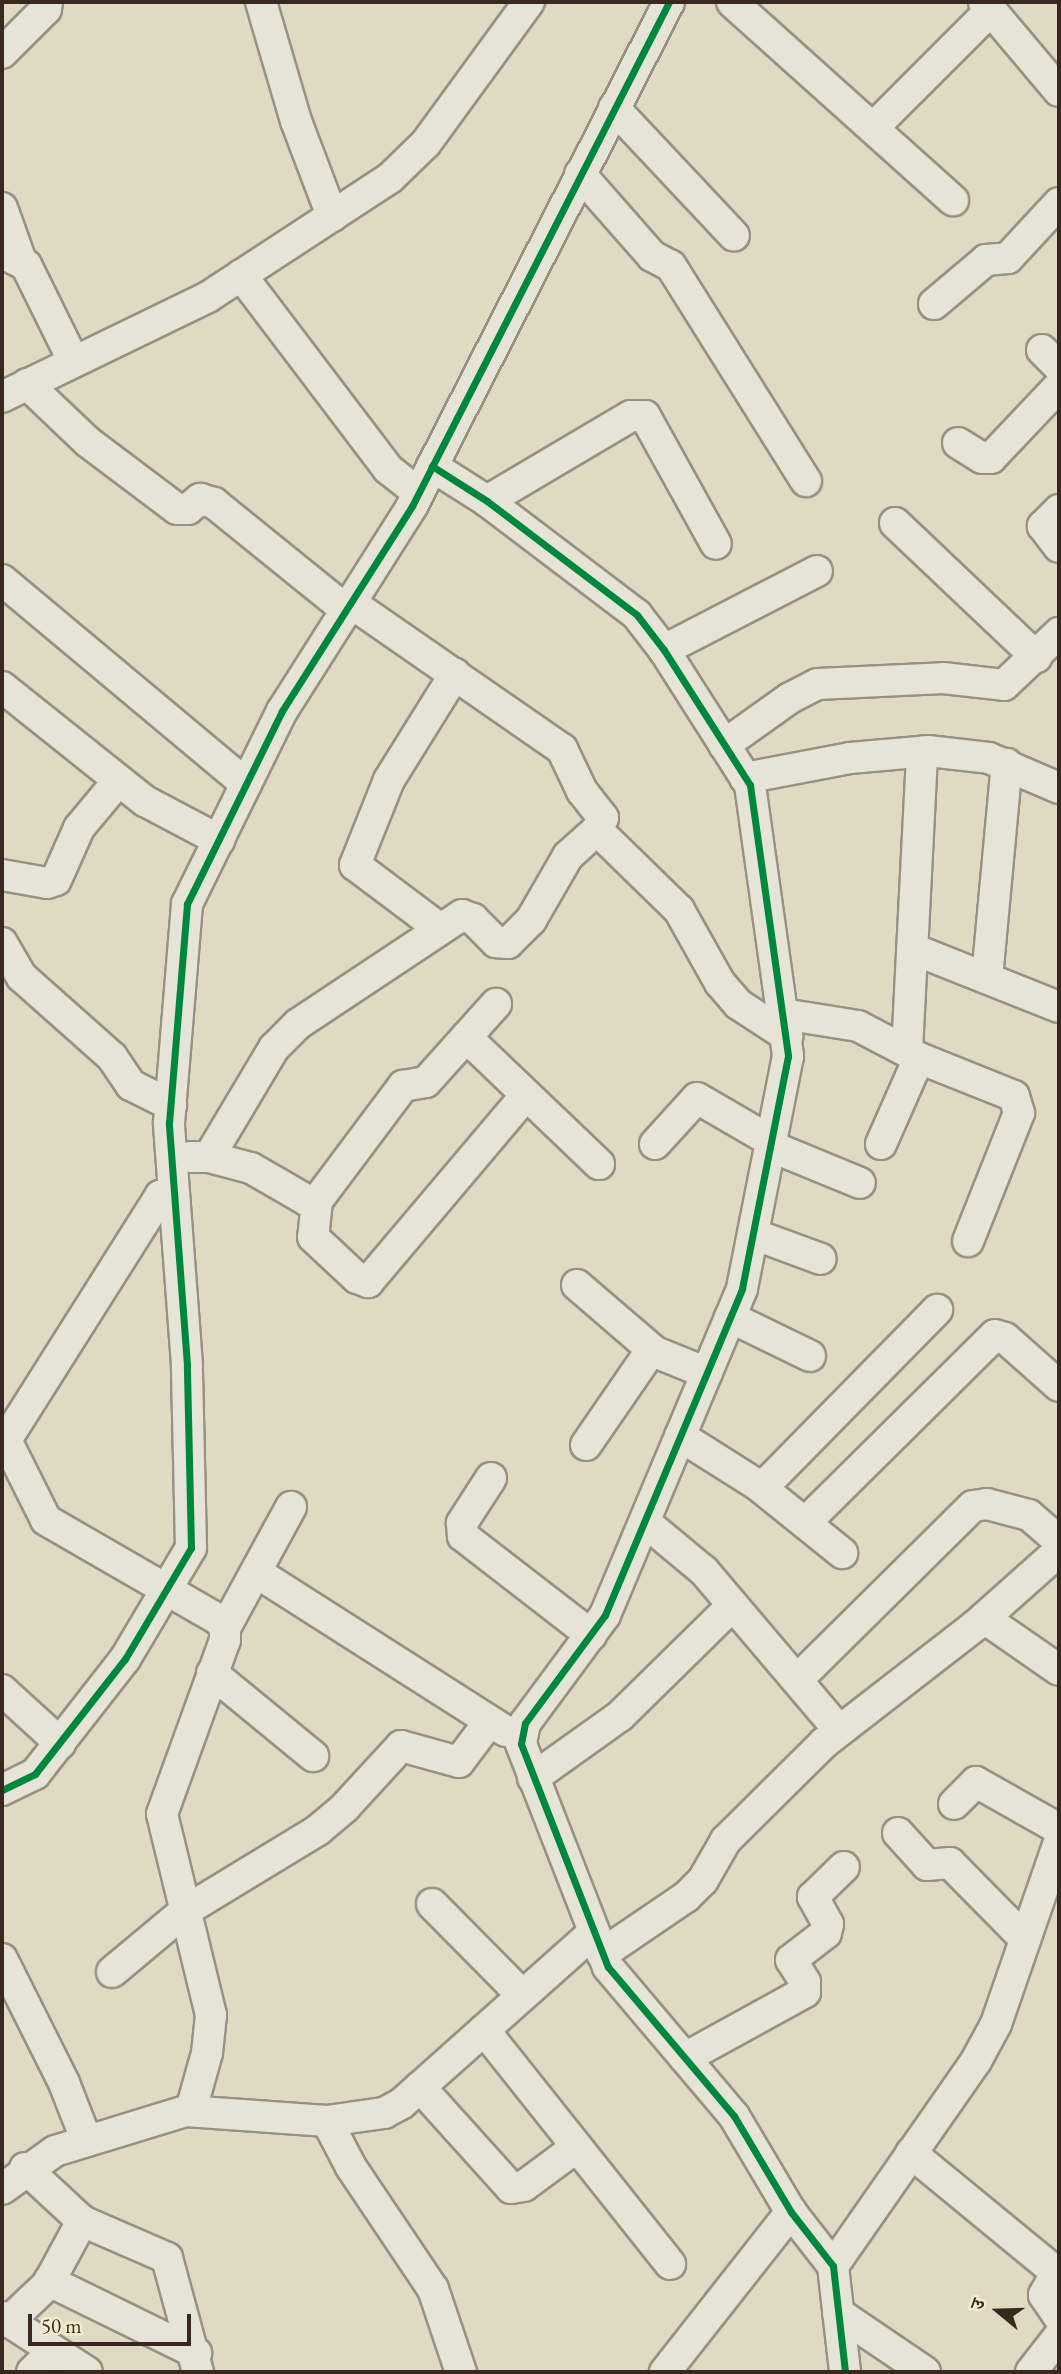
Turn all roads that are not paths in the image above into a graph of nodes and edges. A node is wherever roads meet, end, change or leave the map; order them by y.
1 (47, 2) edge
2 (261, 2) edge
3 (529, 2) edge
4 (668, 2) edge
5 (732, 2) edge
6 (987, 6) edge
7 (2, 53) edge
8 (1059, 91) edge
9 (614, 108) junction
10 (873, 128) junction
11 (580, 174) junction
12 (953, 200) dead end
13 (1059, 203) edge
14 (2, 208) edge
15 (332, 216) junction
16 (734, 236) dead end
17 (11, 257) edge
18 (241, 275) junction
19 (934, 304) dead end
20 (73, 360) junction
21 (1059, 386) edge
22 (16, 390) edge
23 (2, 421) edge
24 (958, 443) dead end
25 (432, 466) junction
26 (806, 481) dead end
27 (419, 493) junction
28 (487, 501) junction
29 (1059, 510) edge
30 (895, 523) dead end
31 (716, 544) dead end
32 (1059, 547) edge
33 (817, 571) dead end
34 (2, 580) edge
35 (349, 607) junction
36 (1059, 634) edge
37 (664, 650) junction
38 (1036, 657) junction
39 (455, 674) junction
40 (2, 687) edge
41 (724, 745) junction
42 (922, 751) junction
43 (1007, 764) junction
44 (745, 778) junction
45 (119, 780) junction
46 (246, 784) junction
47 (1059, 788) edge
48 (597, 830) junction
49 (219, 840) junction
50 (2, 875) edge
51 (439, 928) junction
52 (2, 943) edge
53 (914, 949) junction
54 (987, 978) junction
55 (496, 1004) dead end
56 (1059, 1007) edge
57 (785, 1025) junction
58 (466, 1037) junction
59 (913, 1054) junction
60 (526, 1095) junction
61 (171, 1105) junction
62 (655, 1144) dead end
63 (771, 1144) junction
64 (881, 1144) dead end
65 (172, 1157) junction
66 (209, 1157) junction
67 (599, 1164) dead end
68 (860, 1183) dead end
69 (317, 1201) junction
70 (175, 1202) junction
71 (753, 1234) junction
72 (968, 1241) dead end
73 (821, 1259) dead end
74 (578, 1285) dead end
75 (937, 1310) dead end
76 (730, 1317) junction
77 (652, 1349) junction
78 (810, 1356) dead end
79 (707, 1373) junction
80 (1059, 1386) edge
81 (4, 1436) edge
82 (681, 1436) junction
83 (586, 1445) dead end
84 (491, 1478) dead end
85 (762, 1488) junction
86 (291, 1507) dead end
87 (645, 1522) junction
88 (805, 1523) junction
89 (1059, 1541) edge
90 (1059, 1551) edge
91 (842, 1553) dead end
92 (256, 1572) junction
93 (165, 1592) junction
94 (733, 1605) junction
95 (984, 1618) junction
96 (225, 1628) junction
97 (591, 1635) junction
98 (1059, 1670) edge
99 (212, 1673) junction
100 (797, 1680) junction
101 (2, 1690) edge
102 (489, 1722) junction
103 (839, 1730) junction
104 (521, 1737) junction
105 (60, 1743) junction
106 (313, 1756) dead end
107 (533, 1778) junction
108 (2, 1790) edge
109 (954, 1804) dead end
110 (1059, 1829) edge
111 (898, 1833) dead end
112 (1059, 1842) edge
113 (844, 1867) dead end
114 (432, 1904) dead end
115 (185, 1911) junction
116 (1025, 1939) junction
117 (597, 1944) junction
118 (2, 1959) edge
119 (112, 1972) dead end
120 (523, 1996) junction
121 (484, 2030) junction
122 (685, 2058) junction
123 (420, 2087) junction
124 (191, 2110) junction
125 (327, 2121) junction
126 (86, 2139) junction
127 (574, 2149) junction
128 (911, 2153) junction
129 (25, 2168) junction
130 (2, 2189) edge
131 (791, 2212) junction
132 (82, 2221) junction
133 (670, 2264) dead end
134 (833, 2266) junction
135 (1057, 2270) edge
136 (49, 2281) junction
137 (838, 2313) junction
138 (1059, 2317) edge
139 (5, 2320) edge
140 (1059, 2336) edge
141 (53, 2351) junction
142 (197, 2363) edge
143 (675, 2369) edge
144 (32, 2372) edge
145 (87, 2372) edge
146 (461, 2372) edge
147 (845, 2372) edge
148 (925, 2372) edge
149 (1031, 2372) edge

1 - 7 street
2 - 15 street
3 - 15 street
4 - 9 street
5 - 10 street
6 - 8 street
6 - 10 street
9 - 11 street
9 - 16 street
10 - 12 street
11 - 25 street
11 - 26 street
13 - 19 street
14 - 17 street
15 - 18 street
17 - 20 street
18 - 20 street
18 - 27 street
20 - 22 street
21 - 24 street
22 - 23 street
22 - 35 street
25 - 27 street
25 - 28 street
27 - 35 street
28 - 31 street
28 - 37 street
29 - 32 street
30 - 38 street
33 - 37 street
34 - 46 street
35 - 39 street
35 - 46 street
36 - 38 street
37 - 41 street
38 - 41 street
39 - 48 street
39 - 51 street
40 - 45 street
41 - 44 street
42 - 43 street
42 - 44 street
42 - 53 street
43 - 47 street
43 - 54 street
44 - 57 street
45 - 49 street
45 - 50 street
46 - 49 street
48 - 51 street
48 - 57 street
49 - 61 street
51 - 66 street
52 - 61 street
53 - 54 street
53 - 59 street
54 - 56 street
55 - 58 street
57 - 59 street
57 - 63 street
58 - 60 street
58 - 69 street
59 - 64 street
59 - 72 street
60 - 67 street
60 - 69 street
61 - 65 street
62 - 63 street
63 - 68 street
63 - 71 street
65 - 66 street
65 - 70 street
66 - 69 street
70 - 81 street
70 - 93 street
71 - 73 street
71 - 76 street
74 - 77 street
75 - 85 street
76 - 78 street
76 - 79 street
77 - 79 street
77 - 83 street
79 - 82 street
80 - 88 street
81 - 93 street
82 - 85 street
82 - 87 street
84 - 97 street
85 - 88 street
86 - 92 street
87 - 94 street
87 - 97 street
88 - 91 street
89 - 100 street
90 - 95 street
92 - 96 street
92 - 102 street
93 - 96 street
93 - 105 street
94 - 100 street
94 - 107 street
95 - 98 street
95 - 103 street
96 - 99 street
97 - 104 street
99 - 106 street
99 - 115 street
100 - 103 street
101 - 105 street
102 - 104 street
102 - 115 street
103 - 117 street
104 - 107 street
105 - 108 street
107 - 117 street
109 - 110 street
111 - 116 street
112 - 116 street
113 - 122 street
114 - 120 street
115 - 119 street
115 - 124 street
116 - 128 street
117 - 120 street
117 - 122 street
118 - 126 street
120 - 121 street
121 - 123 street
121 - 127 street
122 - 131 street
123 - 125 street
123 - 127 street
124 - 125 street
124 - 126 street
125 - 146 street
126 - 129 street
127 - 133 street
128 - 134 street
128 - 135 street
129 - 130 street
129 - 132 street
131 - 134 street
131 - 143 street
132 - 136 street
132 - 142 street
134 - 137 street
135 - 138 street
136 - 139 street
136 - 142 street
137 - 147 street
137 - 148 street
139 - 141 street
140 - 149 street
141 - 144 street
141 - 145 street

